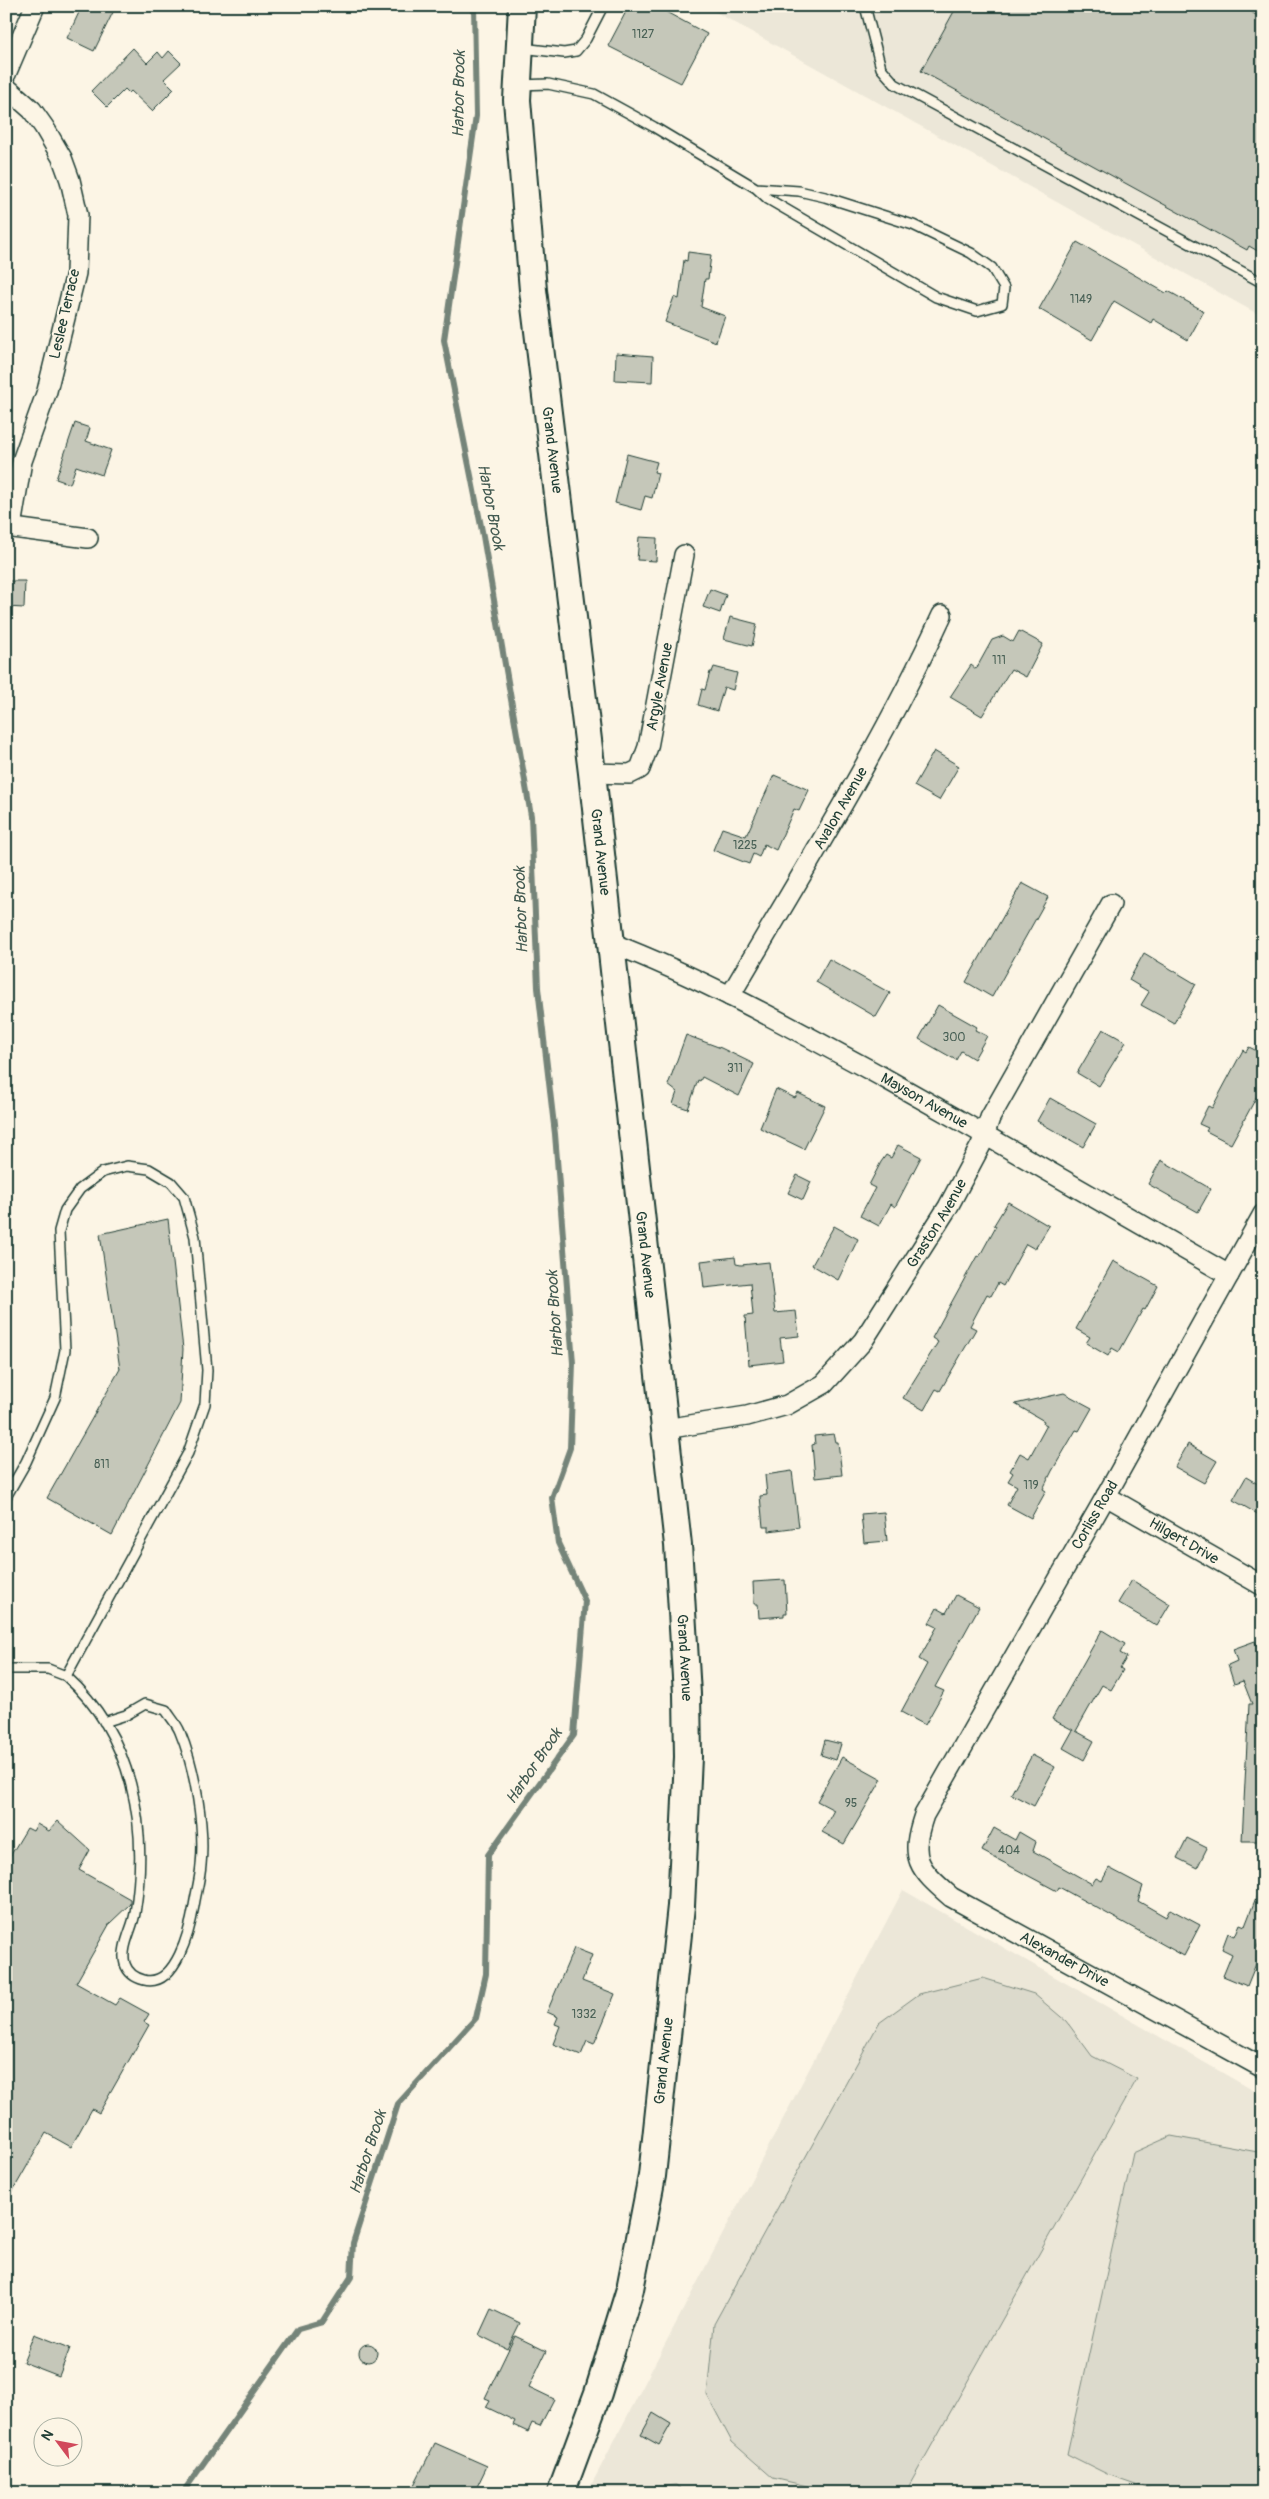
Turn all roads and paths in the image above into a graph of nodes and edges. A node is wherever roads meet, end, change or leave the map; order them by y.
1 (36, 6) edge
2 (522, 6) edge
3 (603, 6) edge
4 (865, 6) edge
5 (519, 48) junction
6 (6, 74) edge
7 (518, 85) junction
8 (6, 87) edge
9 (756, 188) junction
10 (1263, 283) edge
11 (8, 527) edge
12 (88, 538) dead end
13 (684, 555) dead end
14 (942, 615) dead end
15 (592, 773) junction
16 (1111, 904) dead end
17 (611, 943) junction
18 (730, 996) junction
19 (984, 1134) junction
20 (1263, 1214) edge
21 (1229, 1275) junction
22 (665, 1429) junction
23 (1106, 1496) junction
24 (6, 1498) edge
25 (1263, 1586) edge
26 (6, 1669) edge
27 (66, 1676) junction
28 (104, 1722) junction
29 (924, 1815) joint
30 (1263, 2068) edge
31 (561, 2493) edge

1 - 6 street
2 - 5 street, Grand Avenue
3 - 5 lane
4 - 10 lane
5 - 7 street, Grand Avenue
7 - 9 lane
7 - 15 street, Grand Avenue
8 - 11 street, Leslee Terrace
9 - 9 lane
11 - 12 street
13 - 15 street, Argyle Avenue
14 - 18 street, Avalon Avenue
15 - 17 street, Grand Avenue
16 - 19 street, Graston Avenue
17 - 18 street, Mayson Avenue
17 - 22 street, Grand Avenue
18 - 19 street, Mayson Avenue
19 - 21 street, Mayson Avenue
19 - 22 street, Graston Avenue
20 - 21 street, Corliss Road
21 - 23 street, Corliss Road
22 - 31 street, Grand Avenue
23 - 25 street, Hilgert Drive
23 - 29 street, Corliss Road
24 - 27 lane
26 - 27 lane
27 - 28 lane
28 - 28 lane
29 - 30 street, Alexander Drive

